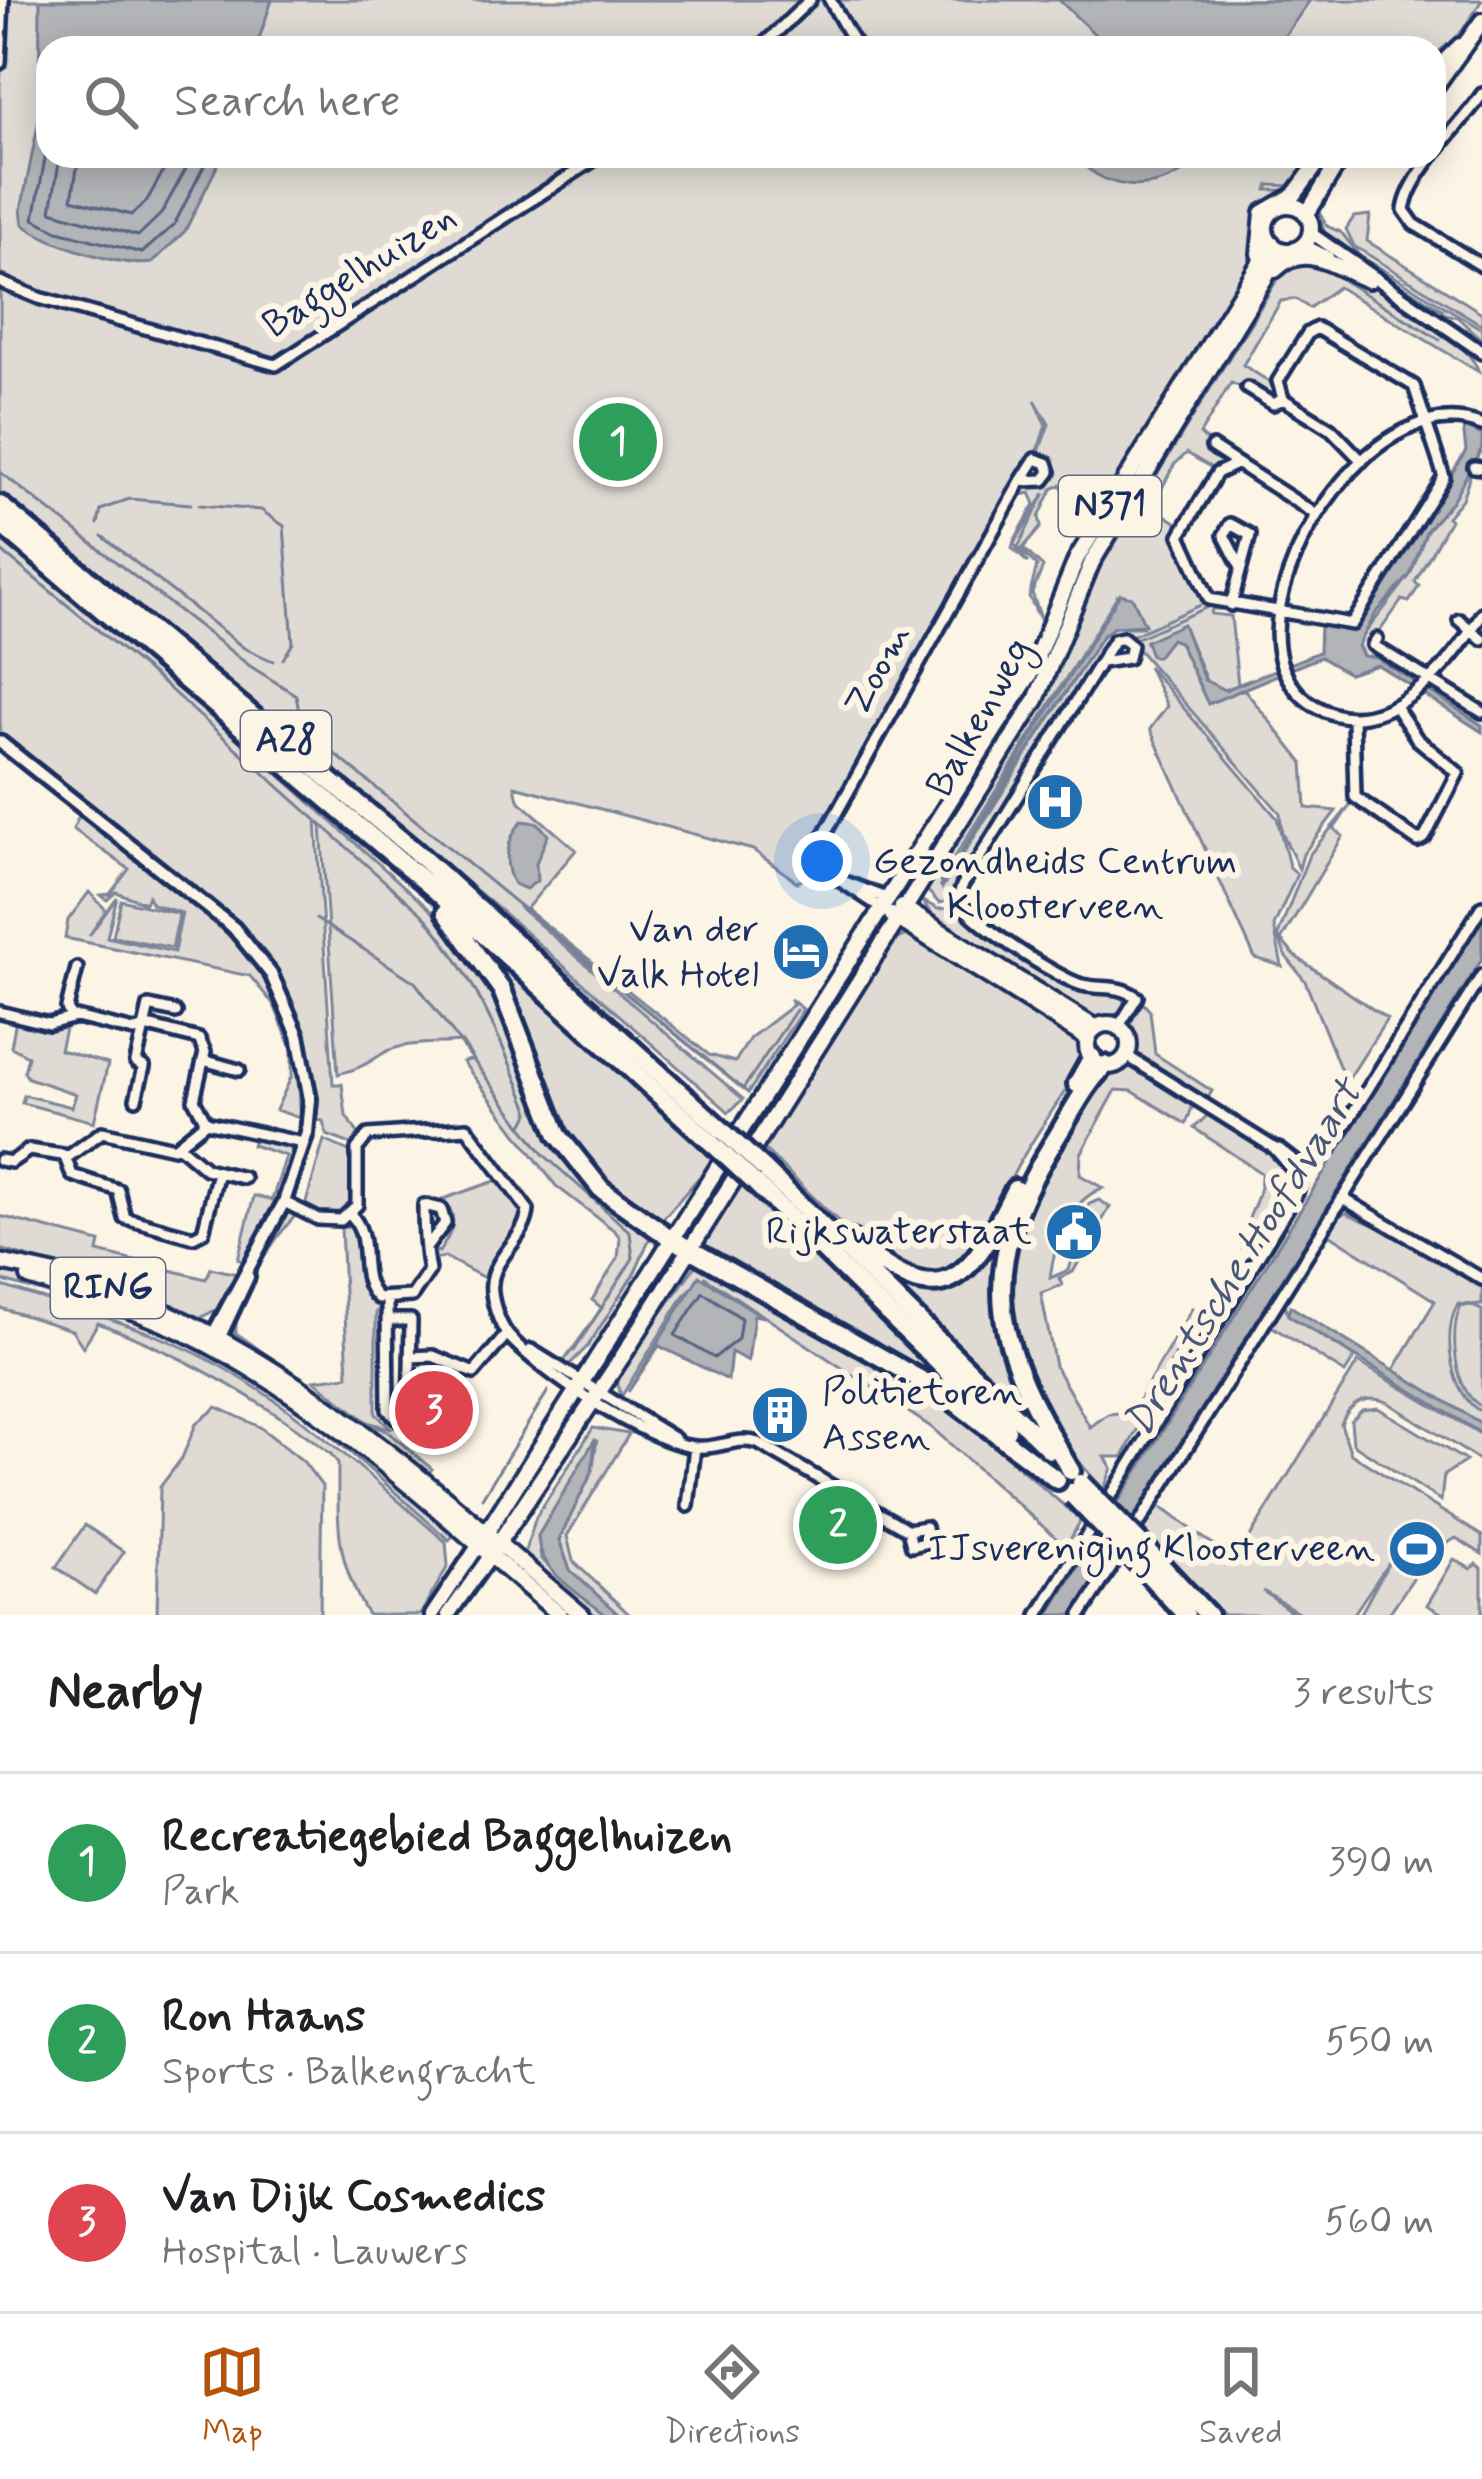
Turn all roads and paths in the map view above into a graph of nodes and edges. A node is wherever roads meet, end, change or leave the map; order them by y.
1 (3, 0) edge
2 (810, 0) edge
3 (830, 0) edge
4 (1482, 20) edge
5 (772, 36) edge
6 (850, 36) edge
7 (1446, 59) edge
8 (0, 63) edge
9 (1446, 71) edge
10 (1482, 94) edge
11 (1446, 144) edge
12 (581, 168) edge
13 (1315, 168) edge
14 (1316, 168) edge
15 (1335, 168) edge
16 (1423, 168) edge
17 (1292, 205) junction
18 (1307, 214) junction
19 (1307, 239) junction
20 (1277, 246) junction
21 (1482, 251) edge
22 (1478, 264) edge
23 (0, 281) edge
24 (1374, 282) junction
25 (1251, 303) junction
26 (1232, 307) junction
27 (1433, 318) junction
28 (1482, 343) edge
29 (1482, 352) edge
30 (1247, 388) dead end
31 (1282, 400) junction
32 (1426, 419) junction
33 (1482, 425) edge
34 (1212, 447) dead end
35 (1362, 461) junction
36 (1234, 465) junction
37 (1021, 482) dead end
38 (0, 505) edge
39 (1317, 515) junction
40 (0, 524) edge
41 (1240, 566) dead end
42 (1231, 605) junction
43 (1280, 613) junction
44 (1482, 613) edge
45 (1459, 620) dead end
46 (1472, 629) junction
47 (1377, 639) dead end
48 (1482, 639) edge
49 (1101, 662) dead end
50 (1427, 681) junction
51 (1395, 706) junction
52 (1482, 712) edge
53 (1353, 718) junction
54 (0, 742) edge
55 (1354, 797) junction
56 (1342, 808) dead end
57 (422, 878) junction
58 (886, 904) junction
59 (1482, 906) edge
60 (902, 914) junction
61 (77, 968) dead end
62 (1482, 975) edge
63 (0, 1012) edge
64 (176, 1012) dead end
65 (70, 1018) junction
66 (1119, 1026) junction
67 (143, 1030) junction
68 (1095, 1047) junction
69 (1126, 1056) junction
70 (203, 1060) junction
71 (239, 1070) dead end
72 (136, 1099) dead end
73 (206, 1122) junction
74 (1269, 1124) dead end
75 (1260, 1138) junction
76 (720, 1139) junction
77 (303, 1144) junction
78 (179, 1147) junction
79 (65, 1157) junction
80 (0, 1160) edge
81 (218, 1172) junction
82 (1301, 1174) junction
83 (760, 1176) junction
84 (244, 1178) dead end
85 (1342, 1198) junction
86 (284, 1202) junction
87 (797, 1202) junction
88 (350, 1214) junction
89 (673, 1240) junction
90 (426, 1248) dead end
91 (691, 1249) junction
92 (0, 1264) edge
93 (1482, 1279) edge
94 (387, 1299) junction
95 (387, 1320) junction
96 (507, 1334) junction
97 (214, 1339) junction
98 (410, 1357) junction
99 (581, 1384) junction
100 (597, 1396) junction
101 (694, 1447) junction
102 (1070, 1483) junction
103 (688, 1506) dead end
104 (908, 1530) dead end
105 (488, 1545) junction
106 (1137, 1551) junction
107 (432, 1615) edge
108 (448, 1615) edge
109 (560, 1615) edge
110 (582, 1615) edge
111 (1038, 1615) edge
112 (1081, 1615) edge
113 (1186, 1615) edge
114 (1208, 1615) edge

1 - 8 street
2 - 5 street
3 - 6 street
4 - 7 main road
4 - 9 main road
10 - 11 street
12 - 23 street, Baggelhuizen
13 - 26 main road, Balkenweg / N371
14 - 17 main road, Balkenweg / N371
15 - 18 main road
16 - 22 street
17 - 18 main road
17 - 20 main road, N371
18 - 19 main road
19 - 20 main road
19 - 24 street
20 - 25 main road, Balkenweg / N371
20 - 26 main road, Balkenweg / N371
21 - 22 street
24 - 25 main road
24 - 27 street
25 - 60 main road, Balkenweg / N371
26 - 58 main road, Balkenweg / N371
27 - 28 street
27 - 29 street
30 - 31 street
31 - 32 street
31 - 35 street
32 - 33 street
32 - 35 street
32 - 43 street
34 - 36 street
35 - 39 street
36 - 39 street
36 - 42 street
37 - 58 street, Zoom
38 - 76 highway, A28
39 - 43 street
40 - 57 highway, A28
41 - 42 street
42 - 43 street
43 - 53 street
44 - 46 street
45 - 46 street
46 - 48 street
46 - 50 street
47 - 50 street
49 - 66 street
50 - 51 street
50 - 52 street
51 - 53 street
51 - 55 street
53 - 55 street
54 - 77 street
55 - 56 street
57 - 76 highway, A28
57 - 89 highway, A28
58 - 60 main road
58 - 89 main road, Balkenweg / N371
59 - 82 street
60 - 68 main road
60 - 91 main road, Balkenweg / N371
61 - 65 street
62 - 85 street
63 - 65 street
64 - 67 street
65 - 67 street
66 - 68 main road
66 - 69 main road
67 - 70 street
67 - 72 street
68 - 69 main road
68 - 87 highway, A28
68 - 102 highway, A28
69 - 75 street
70 - 71 street
70 - 73 street
73 - 77 street
73 - 78 street
74 - 75 street
75 - 82 street
76 - 83 highway, A28, bridge
77 - 86 street
78 - 79 street
78 - 81 street
79 - 80 street
79 - 81 street
81 - 84 street
82 - 111 street
83 - 87 highway, A28
83 - 102 highway, A28
85 - 93 street
85 - 112 street
86 - 88 street
86 - 97 street
87 - 102 highway, A28
88 - 94 street
88 - 96 street
89 - 91 highway, A28
89 - 99 main road, Balkenweg
90 - 94 street
91 - 100 main road, Balkenweg
91 - 102 highway, A28
92 - 97 main road, RING
94 - 95 street
95 - 98 street
95 - 98 street
96 - 98 street
96 - 99 street
97 - 105 main road, RING
99 - 100 street
99 - 105 main road, Balkenweg
100 - 101 street
100 - 105 main road, Balkenweg
101 - 103 street
101 - 104 street
102 - 106 highway, A28, bridge
105 - 107 main road, Balkenweg
105 - 108 main road, Balkenweg
105 - 109 main road, RING
105 - 110 main road, RING
106 - 113 highway, A28
106 - 114 highway, A28

